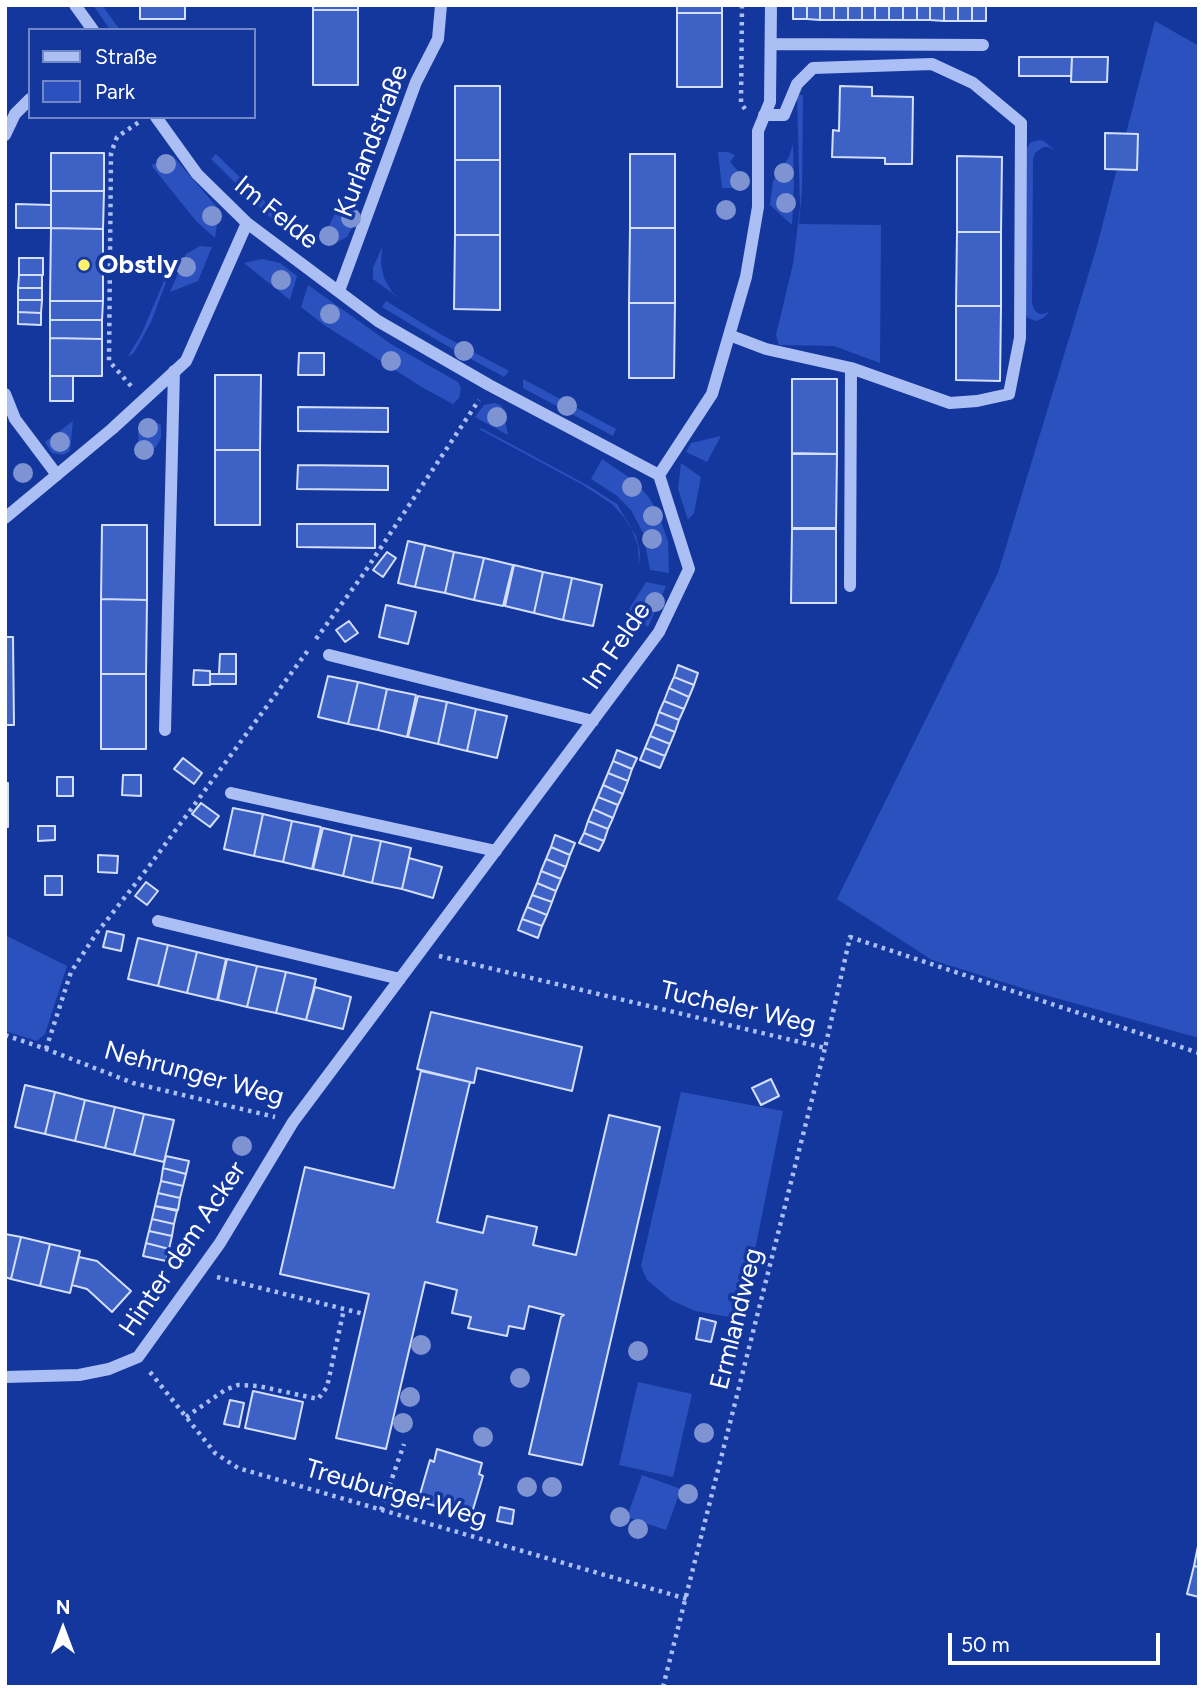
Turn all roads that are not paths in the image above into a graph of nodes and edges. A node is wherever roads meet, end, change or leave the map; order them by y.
1 (75, 5) edge
2 (441, 5) edge
3 (772, 5) edge
4 (92, 28) edge
5 (771, 44) junction
6 (983, 45) dead end
7 (28, 101) edge
8 (764, 116) junction
9 (157, 119) edge
10 (5, 135) edge
11 (247, 223) junction
12 (339, 291) junction
13 (729, 335) junction
14 (851, 368) junction
15 (174, 372) junction
16 (5, 394) edge
17 (57, 475) junction
18 (659, 475) junction
19 (5, 518) edge
20 (850, 586) dead end
21 (329, 655) dead end
22 (593, 721) junction
23 (165, 730) dead end
24 (231, 793) dead end
25 (496, 850) junction
26 (158, 921) dead end
27 (400, 979) junction
28 (293, 1122) joint
29 (5, 1377) edge

1 - 4 street
2 - 12 street, Kurlandstraße
3 - 5 street
5 - 6 street
5 - 8 street
7 - 10 street
8 - 13 street
8 - 14 street
9 - 11 street, Im Felde
11 - 12 street, Im Felde
11 - 15 street
12 - 18 street, Im Felde
13 - 14 street
13 - 18 street
14 - 20 street
15 - 17 street
15 - 23 street
16 - 17 street
17 - 19 street
18 - 22 street, Im Felde
21 - 22 street
22 - 25 street, Im Felde
24 - 25 street
25 - 27 street, Im Felde
26 - 27 street
27 - 28 street, Im Felde
28 - 29 street, Hinter dem Acker

